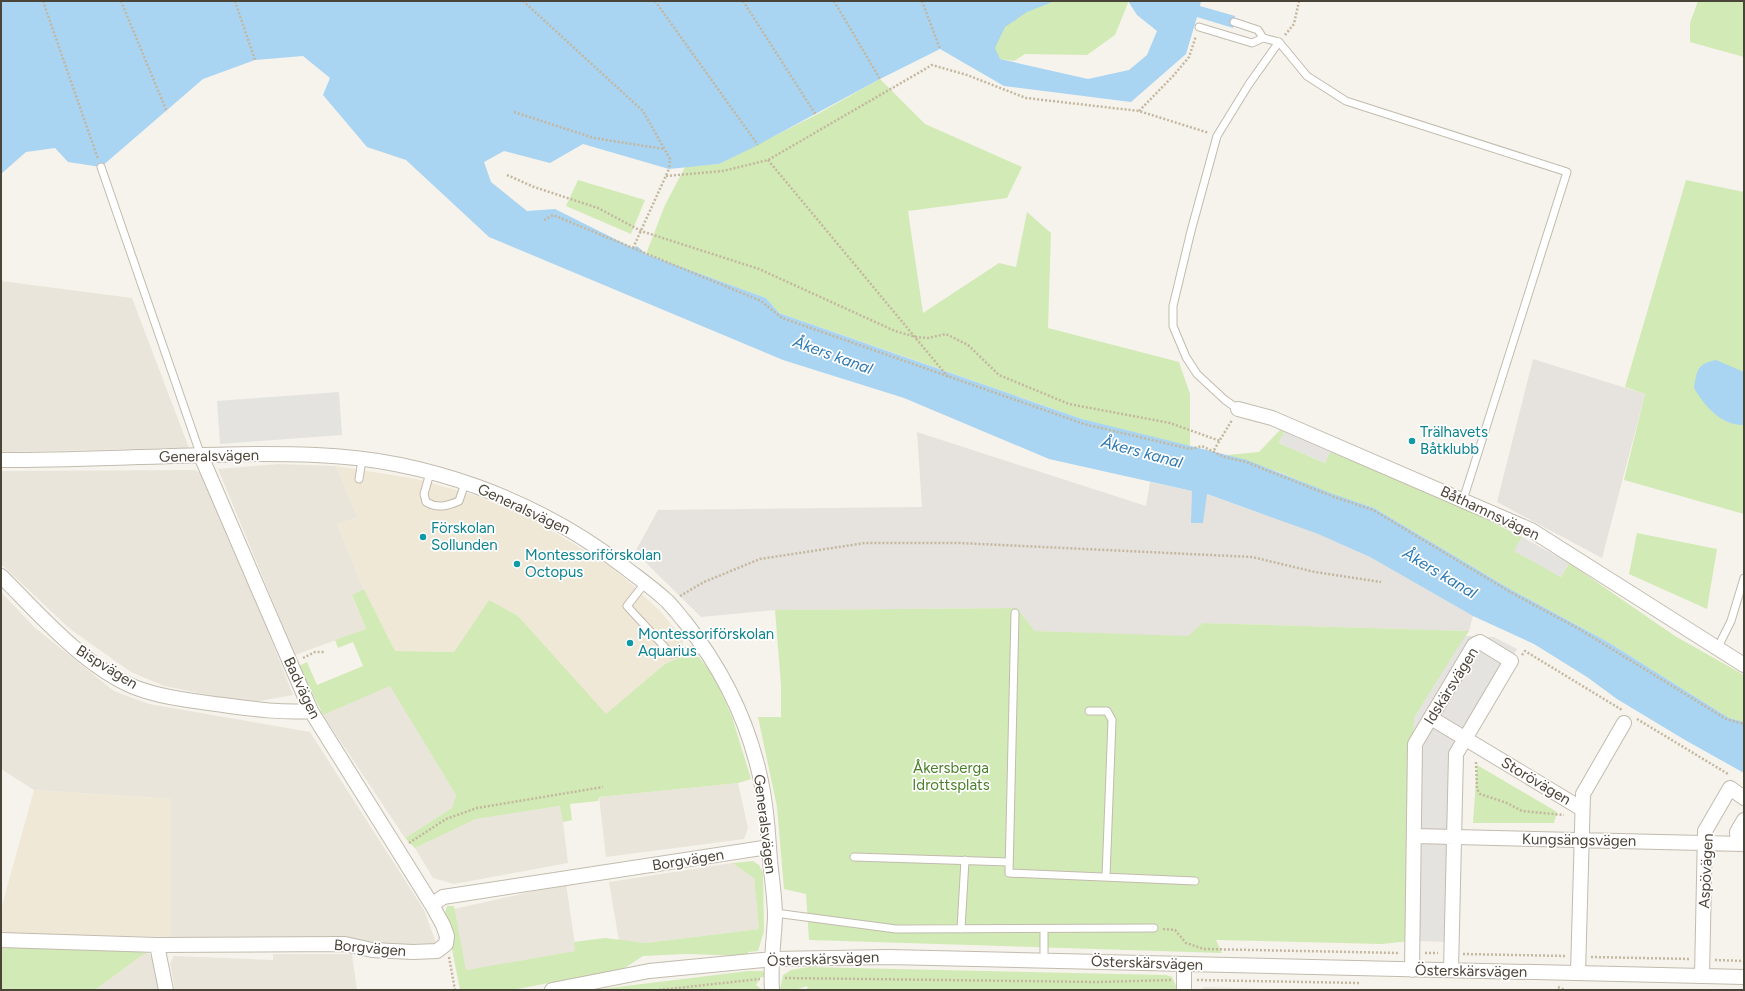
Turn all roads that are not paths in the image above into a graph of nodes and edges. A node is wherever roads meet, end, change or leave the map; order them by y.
1 (1234, 22) dead end
2 (1199, 27) road end
3 (1263, 38) junction
4 (1279, 42) junction
5 (101, 167) road end
6 (1238, 409) joint
7 (201, 456) junction
8 (1, 460) edge
9 (362, 460) junction
10 (430, 473) junction
11 (359, 479) dead end
12 (465, 483) junction
13 (1463, 500) junction
14 (1, 576) edge
15 (1744, 578) edge
16 (645, 583) junction
17 (1015, 613) dead end
18 (1718, 647) junction
19 (705, 649) junction
20 (1744, 664) edge
21 (311, 711) junction
22 (1089, 711) dead end
23 (1431, 718) junction
24 (1624, 723) dead end
25 (1468, 745) junction
26 (1744, 798) edge
27 (1582, 812) junction
28 (1744, 820) edge
29 (1415, 836) junction
30 (1454, 837) junction
31 (1582, 840) junction
32 (1706, 842) junction
33 (1741, 844) edge
34 (769, 847) junction
35 (854, 857) dead end
36 (965, 860) junction
37 (1009, 862) junction
38 (1106, 877) junction
39 (1194, 881) dead end
40 (432, 904) junction
41 (775, 913) junction
42 (1154, 928) dead end
43 (961, 929) junction
44 (1044, 929) junction
45 (1, 940) edge
46 (157, 945) junction
47 (774, 959) junction
48 (1044, 960) junction
49 (1184, 964) junction
50 (1412, 970) junction
51 (1451, 970) junction
52 (1578, 973) junction
53 (1702, 976) junction
54 (1744, 977) edge
55 (771, 984) edge
56 (1184, 985) edge
57 (166, 990) edge
58 (552, 990) edge

1 - 3 lane
2 - 3 lane
3 - 4 lane
4 - 6 lane
4 - 13 lane
5 - 7 lane
6 - 13 street, Båthamnsvägen
7 - 8 street, Generalsvägen
7 - 9 street, Generalsvägen
7 - 21 street, Badvägen
9 - 10 street, Generalsvägen
9 - 11 lane
10 - 12 street, Generalsvägen
10 - 12 lane
12 - 16 street, Generalsvägen
13 - 18 street, Båthamnsvägen
14 - 21 street, Bispvägen
15 - 18 lane
16 - 19 street, Generalsvägen
16 - 19 lane
17 - 37 lane
18 - 20 street, Båthamnsvägen
19 - 34 street, Generalsvägen
21 - 40 street, Badvägen
22 - 38 lane
23 - 25 street, Storövägen
23 - 25 street, Idskärsvägen
23 - 29 street, Idskärsvägen
24 - 27 street
25 - 27 street, Storövägen
25 - 30 street, Idskärsvägen
26 - 32 street, Aspövägen
27 - 31 street, Storövägen
28 - 33 street, Aspövägen
29 - 30 street, Kungsängsvägen
29 - 50 street, Idskärsvägen
30 - 31 street, Kungsängsvägen
30 - 51 street, Idskärsvägen
31 - 32 street, Kungsängsvägen
31 - 52 street, Storövägen
32 - 33 street, Kungsängsvägen
32 - 53 street, Aspövägen
34 - 40 street, Borgvägen
34 - 41 street, Generalsvägen
35 - 36 lane
36 - 37 lane
36 - 43 lane
37 - 38 lane
38 - 39 lane
40 - 46 street, Borgvägen
41 - 43 lane
41 - 47 street, Generalsvägen
42 - 44 lane
43 - 44 lane
44 - 48 lane
45 - 46 street, Borgvägen
46 - 57 street
47 - 48 street, Österskärsvägen
47 - 55 street, Generalsvägen
47 - 58 street, Österskärsvägen
48 - 49 street, Österskärsvägen
49 - 50 street, Österskärsvägen
49 - 56 street
50 - 51 street, Österskärsvägen
51 - 52 street, Österskärsvägen
52 - 53 street, Österskärsvägen
53 - 54 street, Österskärsvägen

